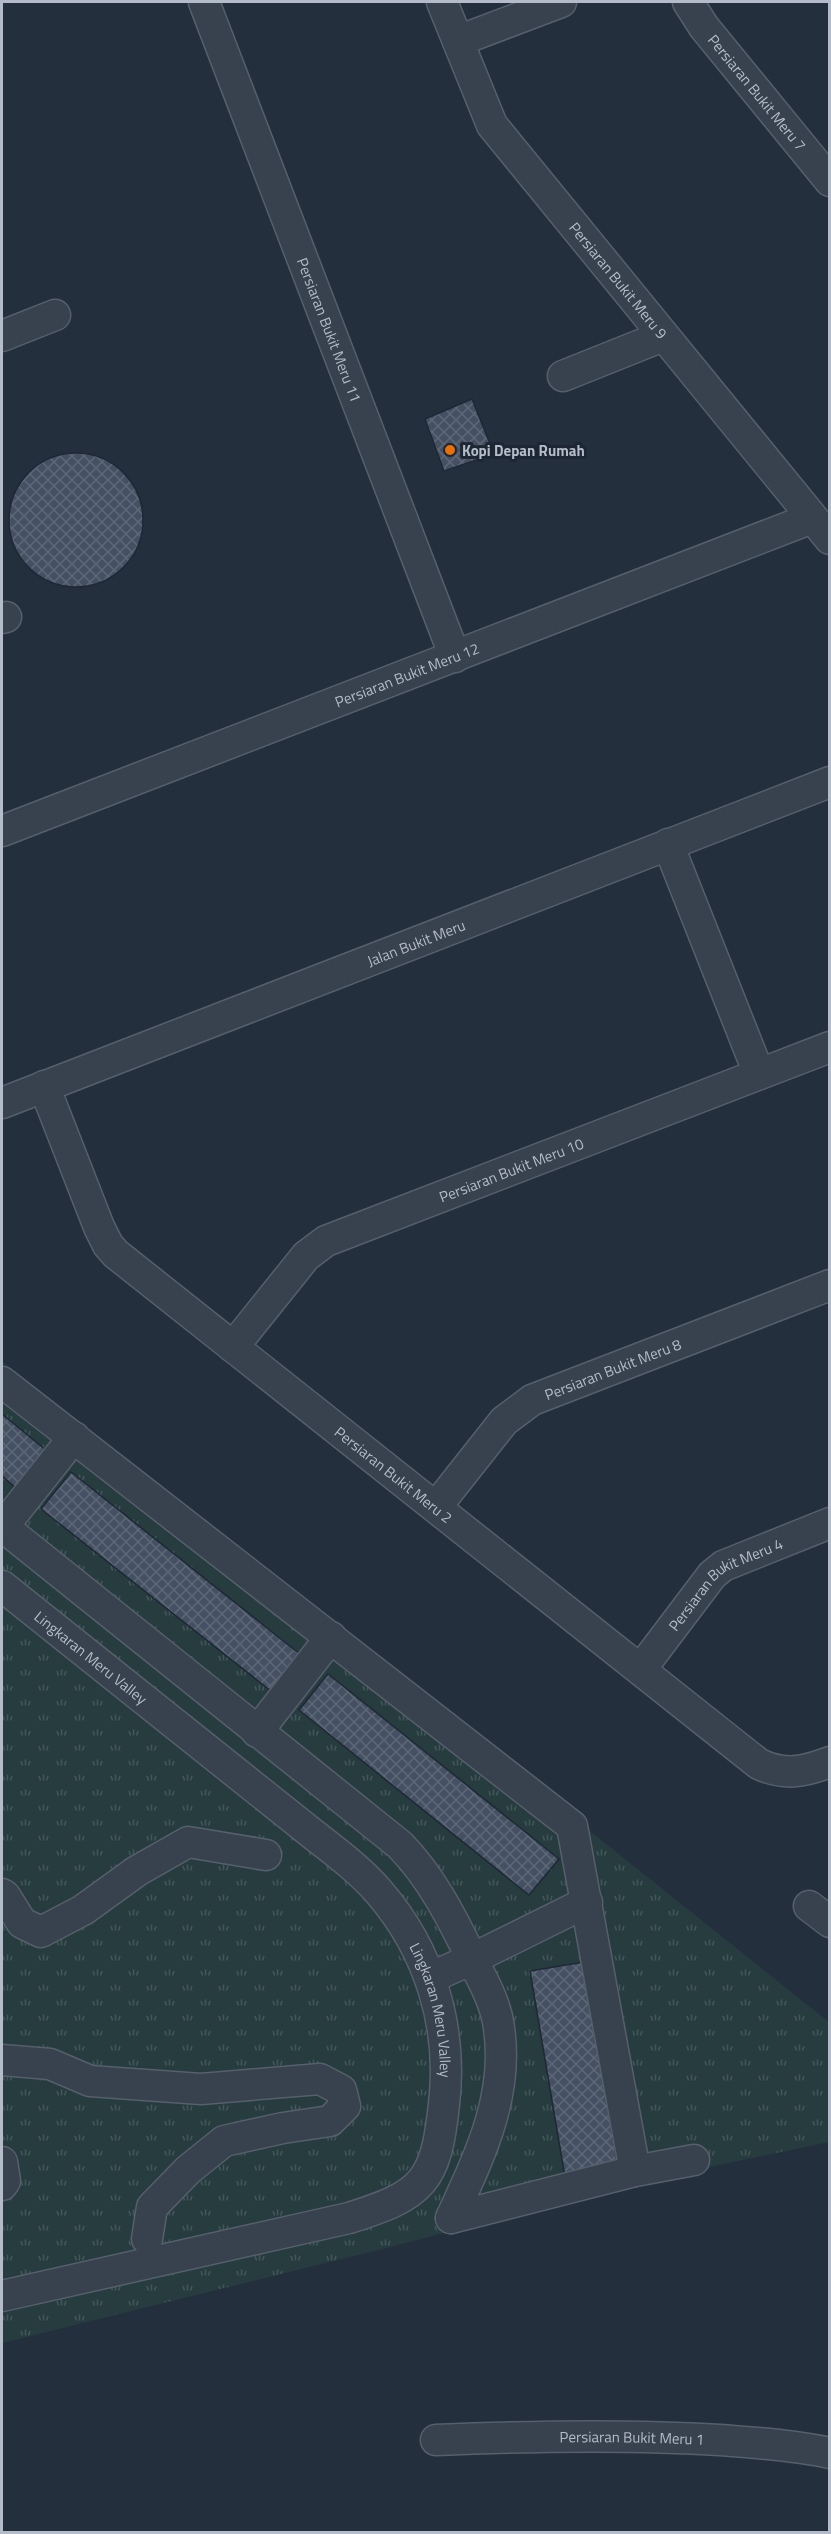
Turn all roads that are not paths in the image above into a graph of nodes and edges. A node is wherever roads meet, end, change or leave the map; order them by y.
1 (204, 2) edge
2 (442, 2) edge
3 (561, 2) edge
4 (688, 2) edge
5 (458, 42) junction
6 (830, 181) edge
7 (55, 315) dead end
8 (2, 336) edge
9 (663, 336) junction
10 (563, 376) dead end
11 (821, 528) edge
12 (455, 657) junction
13 (830, 782) edge
14 (2, 831) edge
15 (668, 844) junction
16 (830, 1047) edge
17 (759, 1074) junction
18 (44, 1086) junction
19 (2, 1102) edge
20 (830, 1284) edge
21 (233, 1347) junction
22 (2, 1383) edge
23 (74, 1437) junction
24 (436, 1507) junction
25 (830, 1523) edge
26 (2, 1527) edge
27 (2, 1586) edge
28 (332, 1637) junction
29 (641, 1669) junction
30 (257, 1732) junction
31 (830, 1762) edge
32 (266, 1855) dead end
33 (2, 1894) edge
34 (587, 1902) junction
35 (472, 1959) junction
36 (430, 1978) junction
37 (2, 2060) edge
38 (694, 2160) dead end
39 (2, 2162) edge
40 (635, 2171) junction
41 (2, 2185) edge
42 (147, 2239) dead end
43 (2, 2296) edge
44 (436, 2440) dead end
45 (830, 2452) edge

1 - 12 street, Persiaran Bukit Meru 11
2 - 5 street, Persiaran Bukit Meru 9
3 - 5 street
4 - 6 street, Persiaran Bukit Meru 7
5 - 9 street, Persiaran Bukit Meru 9
7 - 8 street
9 - 10 street
9 - 11 street, Persiaran Bukit Meru 9
11 - 12 street, Persiaran Bukit Meru 12
12 - 14 street, Persiaran Bukit Meru 12
13 - 15 street, Jalan Bukit Meru
15 - 17 street
15 - 18 street, Jalan Bukit Meru
16 - 17 street, Persiaran Bukit Meru 10
17 - 21 street, Persiaran Bukit Meru 10
18 - 19 street, Jalan Bukit Meru
18 - 21 street, Persiaran Bukit Meru 2
20 - 24 street, Persiaran Bukit Meru 8
21 - 24 street, Persiaran Bukit Meru 2
22 - 23 street
23 - 26 street
23 - 28 street
24 - 29 street, Persiaran Bukit Meru 2
25 - 29 street, Persiaran Bukit Meru 4
26 - 30 street
27 - 36 street, Lingkaran Meru Valley
28 - 30 street
28 - 34 street
29 - 31 street, Persiaran Bukit Meru 2
30 - 35 street
32 - 33 street
34 - 35 street
34 - 40 street
35 - 36 street
35 - 40 street
36 - 43 street, Lingkaran Meru Valley
37 - 42 street
38 - 40 street
39 - 41 street
44 - 45 street, Persiaran Bukit Meru 1

